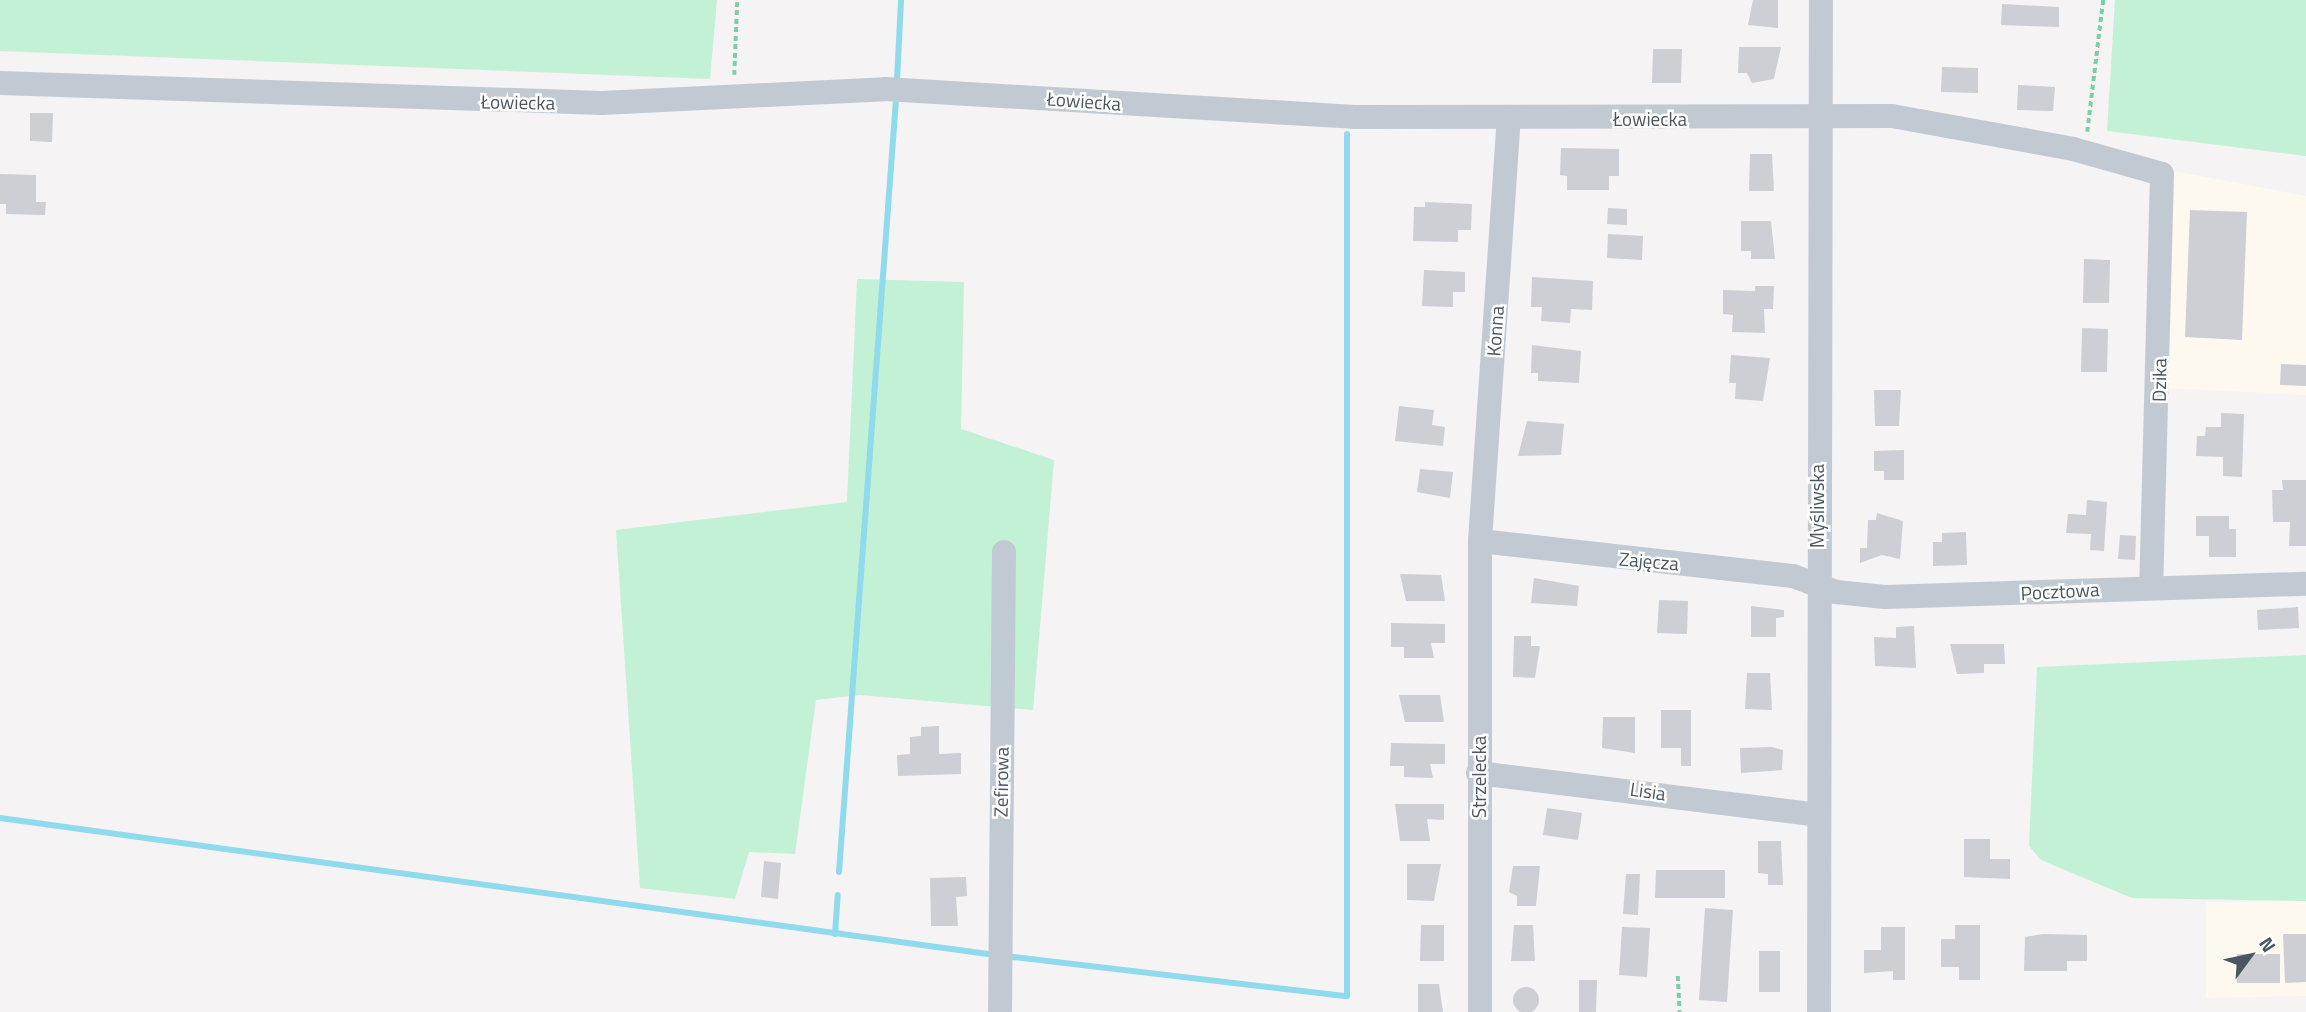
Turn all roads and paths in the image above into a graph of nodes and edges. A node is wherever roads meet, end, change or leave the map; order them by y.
1 (737, 0) edge
2 (1821, 0) edge
3 (2103, 0) edge
4 (0, 83) edge
5 (733, 96) junction
6 (1818, 118) junction
7 (1509, 120) junction
8 (2073, 149) junction
9 (2162, 174) joint
10 (1480, 541) junction
11 (1004, 552) dead end
12 (1817, 582) junction
13 (2306, 584) edge
14 (2151, 585) junction
15 (1478, 774) junction
16 (1818, 815) junction
17 (1678, 976) dead end
18 (1000, 1012) edge
19 (1480, 1012) edge
20 (1679, 1012) edge
21 (1819, 1012) edge

1 - 5 path
2 - 6 street, Myśliwska
3 - 8 path
4 - 5 street, Łowiecka
5 - 7 street, Łowiecka
6 - 7 street, Łowiecka
6 - 8 street, Łowiecka
6 - 12 street, Myśliwska
7 - 10 street, Konna
8 - 9 street, Łowiecka
9 - 14 street, Dzika
10 - 12 street, Zajęcza
10 - 15 street, Strzelecka
11 - 18 street, Zefirowa
12 - 14 street, Pocztowa
12 - 16 street, Myśliwska
13 - 14 street, Pocztowa
15 - 16 street, Lisia
15 - 19 street, Strzelecka
16 - 21 street, Myśliwska
17 - 20 path

